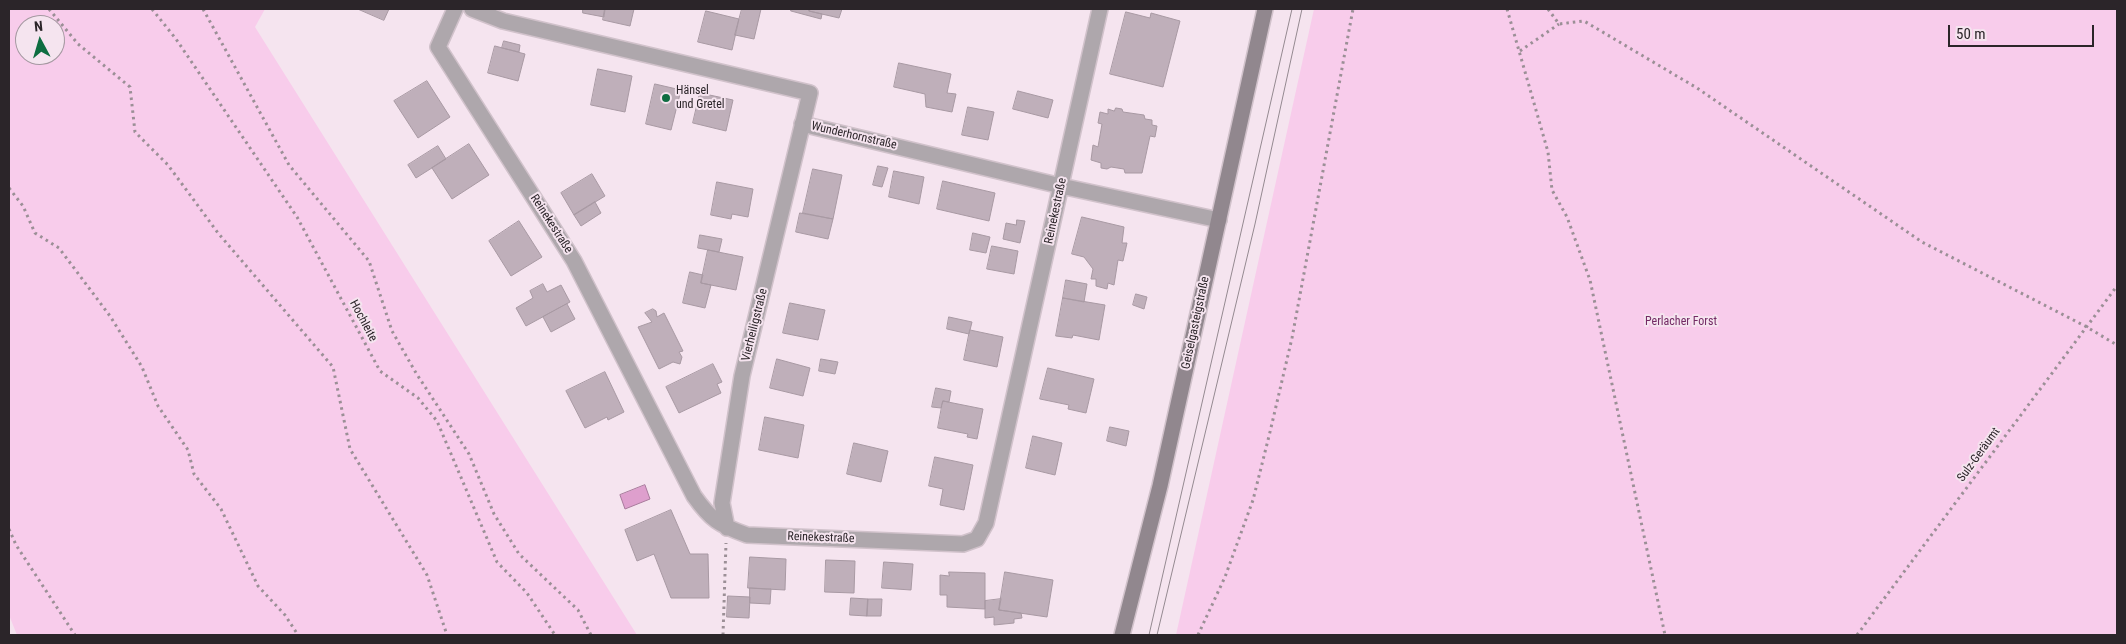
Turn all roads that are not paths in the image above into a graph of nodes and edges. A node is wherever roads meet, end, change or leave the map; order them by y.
1 (455, 9) edge
2 (472, 9) edge
3 (1100, 9) edge
4 (1265, 9) edge
5 (802, 124) junction
6 (1061, 186) junction
7 (1218, 220) junction
8 (727, 528) junction
9 (1122, 635) edge

1 - 8 street, Reinekestraße
2 - 5 street, Wunderhornstraße
3 - 6 street, Reinekestraße
4 - 7 main road, Geiselgasteigstraße
5 - 6 street, Wunderhornstraße
5 - 8 street, Vierheiligstraße
6 - 7 street, Wunderhornstraße
6 - 8 street, Reinekestraße
7 - 9 main road, Geiselgasteigstraße

